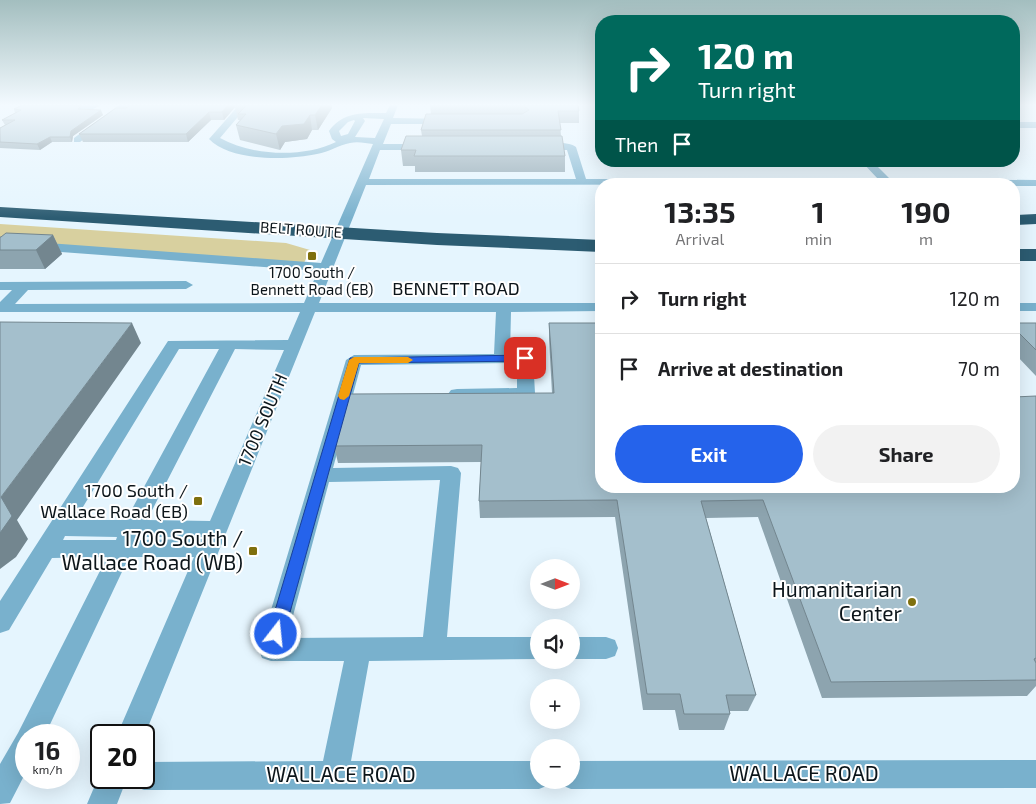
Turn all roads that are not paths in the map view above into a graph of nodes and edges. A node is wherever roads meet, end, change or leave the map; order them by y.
1 (218, 143) edge
2 (342, 143) edge
3 (362, 143) edge
4 (378, 144) junction
5 (435, 147) edge
6 (532, 147) edge
7 (872, 167) edge
8 (883, 178) edge
9 (362, 182) junction
10 (582, 182) junction
11 (595, 182) edge
12 (1020, 183) edge
13 (1036, 183) edge
14 (0, 203) edge
15 (0, 212) edge
16 (1036, 219) edge
17 (1020, 220) edge
18 (289, 224) junction
19 (595, 230) edge
20 (398, 231) junction
21 (518, 232) junction
22 (595, 236) edge
23 (1020, 244) edge
24 (1036, 244) edge
25 (0, 246) edge
26 (595, 246) edge
27 (1020, 255) edge
28 (1036, 255) edge
29 (328, 267) junction
30 (186, 285) dead end
31 (0, 286) edge
32 (24, 286) junction
33 (1020, 306) edge
34 (1036, 306) edge
35 (504, 307) junction
36 (595, 307) edge
37 (311, 308) junction
38 (230, 344) junction
39 (295, 345) junction
40 (502, 359) junction
41 (440, 394) edge
42 (321, 475) junction
43 (59, 528) junction
44 (127, 539) junction
45 (214, 539) junction
46 (48, 549) junction
47 (0, 622) edge
48 (530, 648) edge
49 (580, 648) edge
50 (606, 648) dead end
51 (359, 649) junction
52 (434, 649) junction
53 (35, 724) edge
54 (136, 724) edge
55 (15, 764) edge
56 (1036, 774) edge
57 (334, 775) junction
58 (530, 775) edge
59 (580, 775) edge
60 (155, 776) edge
61 (108, 789) edge
62 (0, 792) edge
63 (102, 804) edge

1 - 2 street
3 - 4 street
4 - 5 street
4 - 9 street, 1700 SOUTH
6 - 10 street
7 - 8 street
9 - 10 street
9 - 29 street, 1700 SOUTH
10 - 11 street
12 - 13 street
14 - 18 highway, BELT ROUTE
15 - 18 highway, BELT ROUTE
16 - 17 highway
18 - 20 highway, BELT ROUTE
19 - 21 highway
20 - 21 highway, BELT ROUTE
20 - 26 highway, BELT ROUTE
21 - 22 highway, BELT ROUTE
23 - 24 highway
25 - 29 street
27 - 28 highway
29 - 37 street, 1700 SOUTH
30 - 32 street
31 - 32 street
32 - 37 street, BENNETT ROAD
33 - 34 street
35 - 36 street, BENNETT ROAD
35 - 37 street, BENNETT ROAD
35 - 40 street
37 - 39 street, 1700 SOUTH
38 - 39 street
38 - 43 street
38 - 44 street
39 - 45 street, 1700 SOUTH
40 - 41 street
40 - 42 street
42 - 51 street
42 - 52 street
43 - 44 street
43 - 46 street
44 - 45 street
44 - 46 street
44 - 53 street
45 - 54 street, 1700 SOUTH
46 - 47 street
48 - 52 street
49 - 50 street
51 - 52 street
51 - 57 street
55 - 62 street
56 - 59 street, WALLACE ROAD
57 - 58 street, WALLACE ROAD
57 - 60 street, WALLACE ROAD
61 - 63 street

